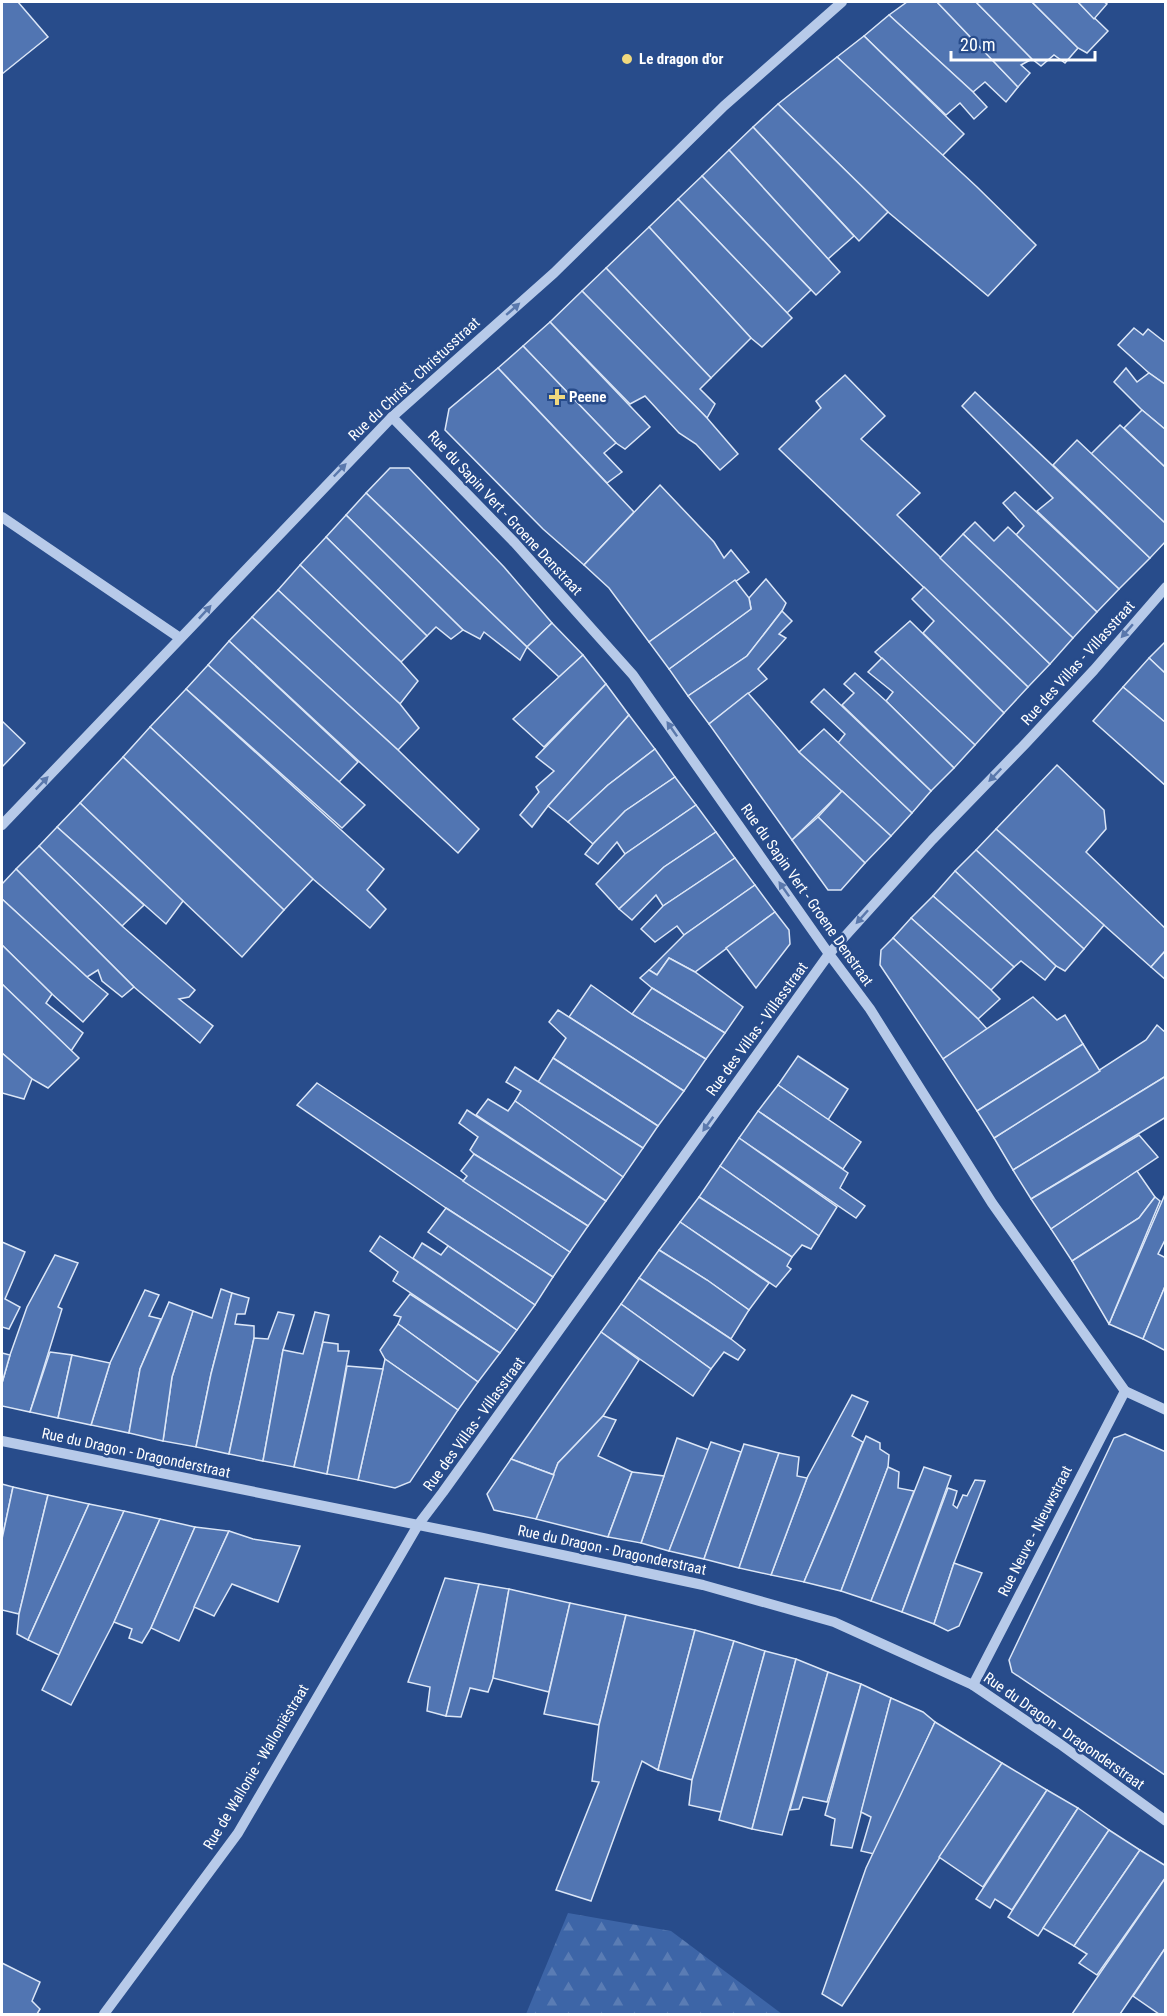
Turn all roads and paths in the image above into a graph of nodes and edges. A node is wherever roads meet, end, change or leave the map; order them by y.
1 (842, 2) edge
2 (392, 417) junction
3 (2, 517) edge
4 (1166, 587) edge
5 (180, 638) junction
6 (2, 825) edge
7 (829, 954) junction
8 (1125, 1391) junction
9 (1166, 1410) edge
10 (2, 1441) edge
11 (418, 1525) junction
12 (973, 1686) junction
13 (1166, 1821) edge
14 (104, 2014) edge

2 -> 1 street, Rue du Christ - Christusstraat
5 -> 2 street, Rue du Christ - Christusstraat
7 -> 2 street, Rue du Sapin Vert - Groene Denstraat
3 - 5 street
4 -> 7 street, Rue des Villas - Villasstraat
6 -> 5 street, Rue du Christ - Christusstraat
7 - 8 street, Rue du Sapin Vert - Groene Denstraat
7 -> 11 street, Rue des Villas - Villasstraat
8 - 9 street, Rue du Sapin Vert - Groene Denstraat
8 - 12 street, Rue Neuve - Nieuwstraat
10 - 11 street, Rue du Dragon - Dragonderstraat
11 - 12 street, Rue du Dragon - Dragonderstraat
11 - 14 street, Rue de Wallonie - Walloniëstraat
12 - 13 street, Rue du Dragon - Dragonderstraat

